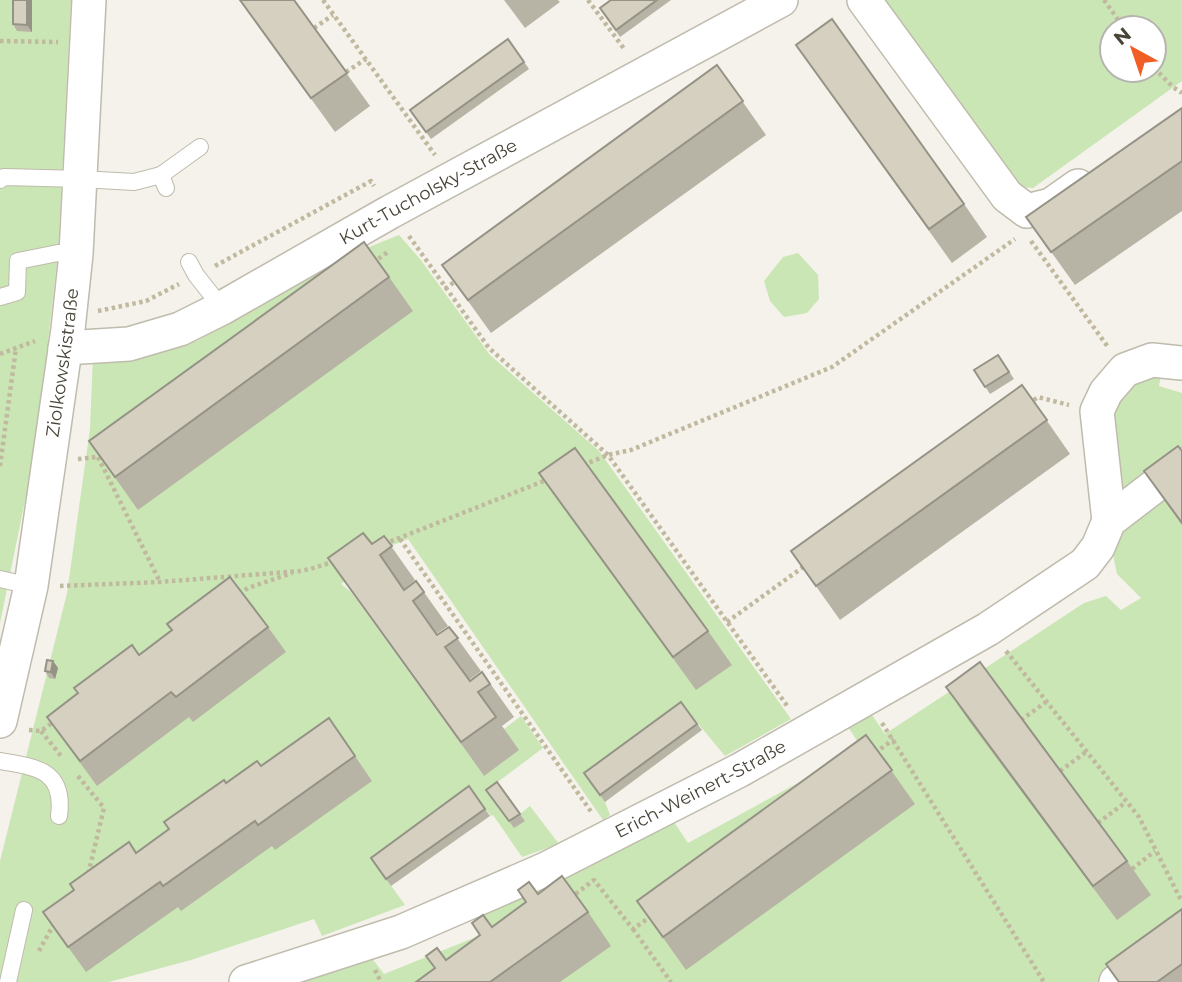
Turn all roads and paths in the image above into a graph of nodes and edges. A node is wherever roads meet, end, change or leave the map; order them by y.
1 (89, 0) edge
2 (323, 0) edge
3 (588, 0) edge
4 (781, 0) edge
5 (864, 0) edge
6 (334, 15) junction
7 (314, 28) edge
8 (0, 41) edge
9 (87, 42) junction
10 (366, 59) junction
11 (346, 72) edge
12 (643, 75) junction
13 (1168, 82) edge
14 (1182, 93) edge
15 (200, 147) dead end
16 (1106, 166) edge
17 (81, 178) junction
18 (452, 179) junction
19 (0, 180) edge
20 (390, 212) junction
21 (1014, 239) dead end
22 (398, 244) dead end
23 (76, 254) junction
24 (366, 268) edge
25 (193, 269) junction
26 (467, 272) edge
27 (445, 289) junction
28 (0, 297) edge
29 (70, 306) junction
30 (222, 308) junction
31 (16, 348) dead end
32 (65, 348) junction
33 (1182, 363) edge
34 (1020, 410) edge
35 (1097, 411) junction
36 (109, 450) edge
37 (608, 455) junction
38 (50, 457) junction
39 (98, 457) junction
40 (0, 466) edge
41 (1182, 466) edge
42 (571, 470) edge
43 (559, 475) edge
44 (1109, 521) junction
45 (400, 539) junction
46 (374, 548) edge
47 (349, 556) edge
48 (815, 559) edge
49 (300, 570) junction
50 (16, 582) edge
51 (160, 582) junction
52 (237, 596) edge
53 (727, 622) junction
54 (988, 629) junction
55 (865, 699) junction
56 (1046, 702) junction
57 (61, 716) edge
58 (1021, 720) edge
59 (14, 726) edge
60 (41, 731) junction
61 (806, 733) junction
62 (894, 739) junction
63 (1086, 751) junction
64 (65, 760) edge
65 (865, 760) edge
66 (0, 761) edge
67 (72, 769) edge
68 (1060, 771) edge
69 (1126, 802) junction
70 (59, 816) dead end
71 (1098, 823) edge
72 (597, 837) junction
73 (1155, 851) junction
74 (1132, 869) dead end
75 (85, 886) edge
76 (1182, 902) edge
77 (563, 904) edge
78 (24, 910) dead end
79 (653, 914) edge
80 (58, 918) edge
81 (633, 929) junction
82 (1182, 934) edge
83 (36, 957) dead end
84 (8, 982) edge
85 (246, 982) edge
86 (671, 982) edge
87 (1044, 982) edge
88 (1116, 982) edge

1 - 9 street, Ziolkowskistraße
2 - 6 path
3 - 12 path
4 - 12 street, Kurt-Tucholsky-Straße
5 - 16 street
6 - 7 path
6 - 10 path
8 - 9 path
9 - 17 street, Ziolkowskistraße
10 - 11 path
10 - 18 path
12 - 18 street, Kurt-Tucholsky-Straße
13 - 14 path
15 - 17 lane
17 - 19 lane
17 - 23 street, Ziolkowskistraße
18 - 20 street, Kurt-Tucholsky-Straße
20 - 25 path
20 - 27 path
20 - 30 street, Kurt-Tucholsky-Straße
21 - 37 path
22 - 24 path
23 - 28 lane
23 - 29 street, Ziolkowskistraße
25 - 29 path
25 - 30 lane
26 - 27 path
27 - 37 path
29 - 32 street, Ziolkowskistraße
30 - 32 street, Kurt-Tucholsky-Straße
31 - 40 path
32 - 38 street, Ziolkowskistraße
33 - 35 street
34 - 35 path
35 - 44 street
36 - 39 path
37 - 42 path
37 - 53 path
38 - 39 path
38 - 50 street, Ziolkowskistraße
39 - 51 path
41 - 44 street, Erich-Weinert-Straße
43 - 45 path
44 - 54 street, Erich-Weinert-Straße
45 - 46 path
45 - 72 path
47 - 49 path
48 - 53 path
49 - 51 path
49 - 52 path
50 - 51 path
50 - 59 street, Ziolkowskistraße
53 - 61 path
54 - 55 street, Erich-Weinert-Straße
54 - 56 path
55 - 61 street, Erich-Weinert-Straße
55 - 62 path
56 - 58 path
56 - 63 path
57 - 60 path
59 - 60 path
60 - 64 path
61 - 72 street, Erich-Weinert-Straße
62 - 65 path
62 - 87 path
63 - 68 path
63 - 69 path
66 - 70 lane
67 - 75 path
69 - 71 path
69 - 73 path
72 - 85 street, Erich-Weinert-Straße
73 - 74 path
73 - 76 path
77 - 81 path
78 - 84 lane
79 - 81 path
80 - 83 path
81 - 86 path
82 - 88 street

